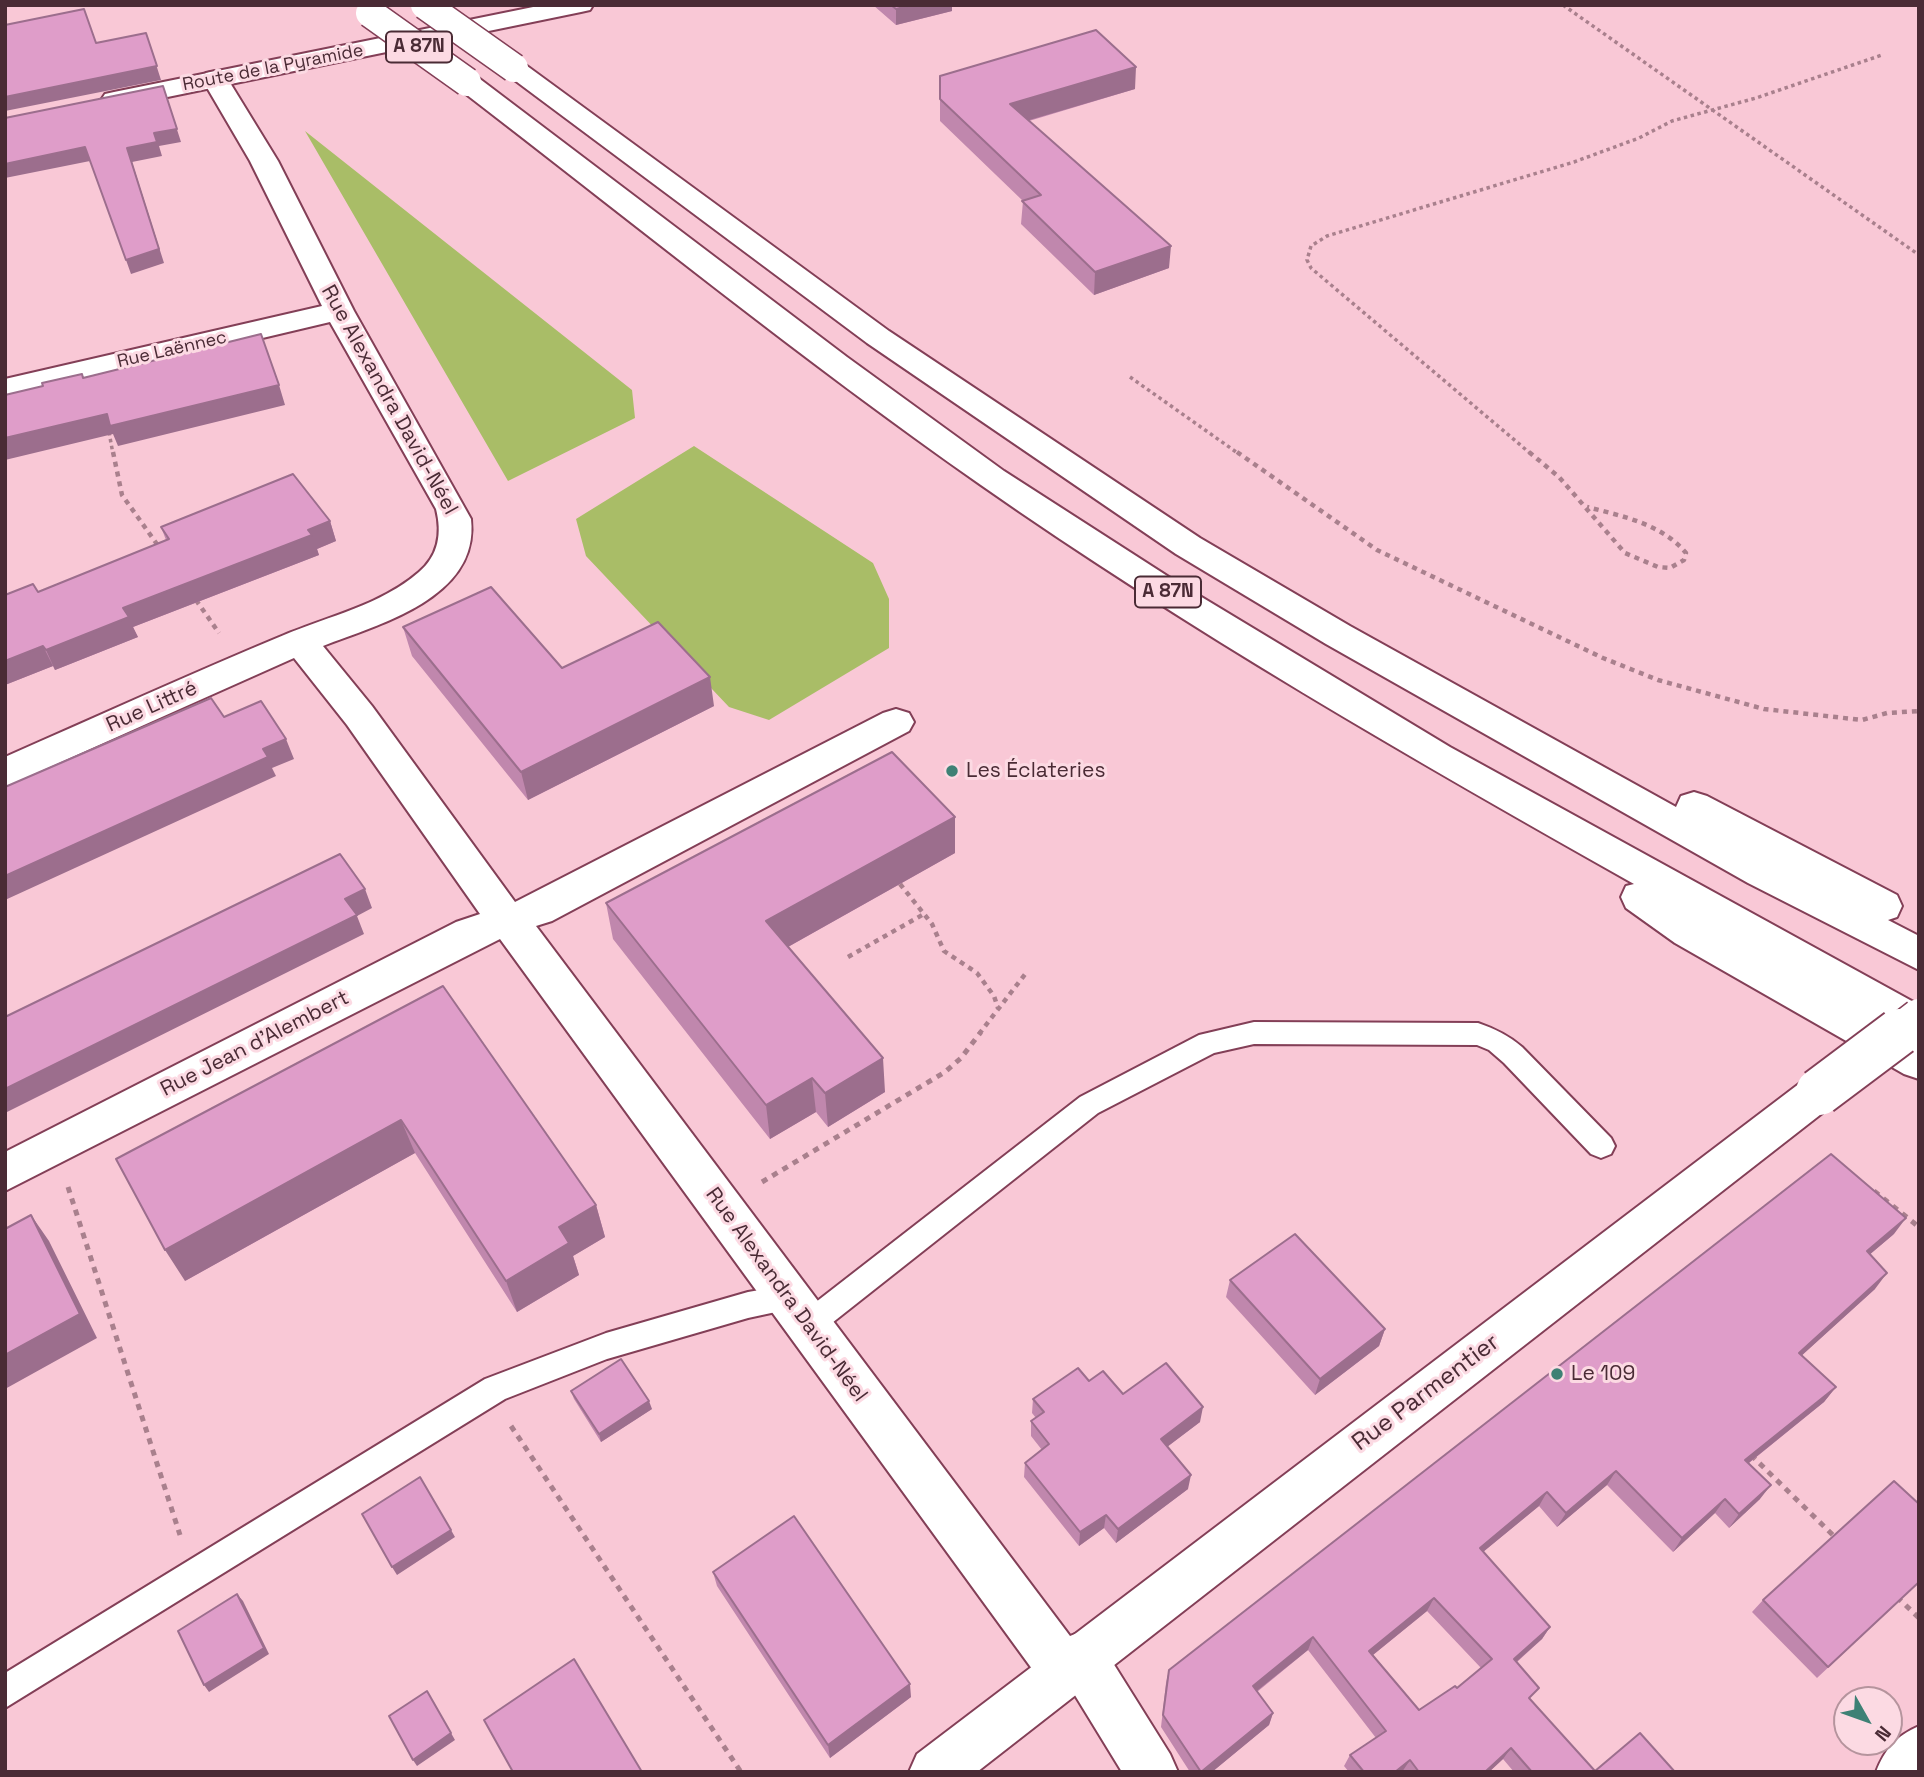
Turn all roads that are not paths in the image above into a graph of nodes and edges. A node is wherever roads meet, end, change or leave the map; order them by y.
1 (425, 5) edge
2 (581, 5) edge
3 (363, 9) edge
4 (215, 79) junction
5 (87, 105) edge
6 (339, 311) junction
7 (5, 388) edge
8 (1338, 635) junction
9 (299, 642) junction
10 (896, 722) dead end
11 (1437, 756) junction
12 (5, 773) edge
13 (507, 921) junction
14 (1919, 924) edge
15 (1919, 954) edge
16 (1919, 1017) edge
17 (1919, 1025) edge
18 (1919, 1062) edge
19 (1601, 1146) dead end
20 (5, 1173) edge
21 (798, 1311) junction
22 (1072, 1664) junction
23 (5, 1692) edge
24 (1919, 1752) edge
25 (935, 1772) edge
26 (1152, 1772) edge
27 (1902, 1772) edge

1 - 8 main road, A 87N, bridge
2 - 4 main road, Route de la Pyramide
3 - 11 main road, A 87N, bridge
4 - 5 main road, Route de la Pyramide
4 - 6 main road, Rue Alexandra David-Néel
6 - 7 main road, Rue Laënnec
6 - 9 main road, Rue Alexandra David-Néel
8 - 14 main road
8 - 15 main road, A 87N
9 - 12 main road, Rue Littré
9 - 13 main road, Rue Alexandra David-Néel
10 - 13 main road
11 - 17 main road, A 87N
11 - 18 main road
13 - 20 main road, Rue Jean d'Alembert
13 - 21 main road, Rue Alexandra David-Néel
16 - 22 main road, Rue Parmentier, bridge
19 - 21 lane
21 - 22 main road, Rue Alexandra David-Néel
21 - 23 lane
22 - 25 main road, Rue Parmentier
22 - 26 main road, Rue Alexandra David-Néel
24 - 27 main road

